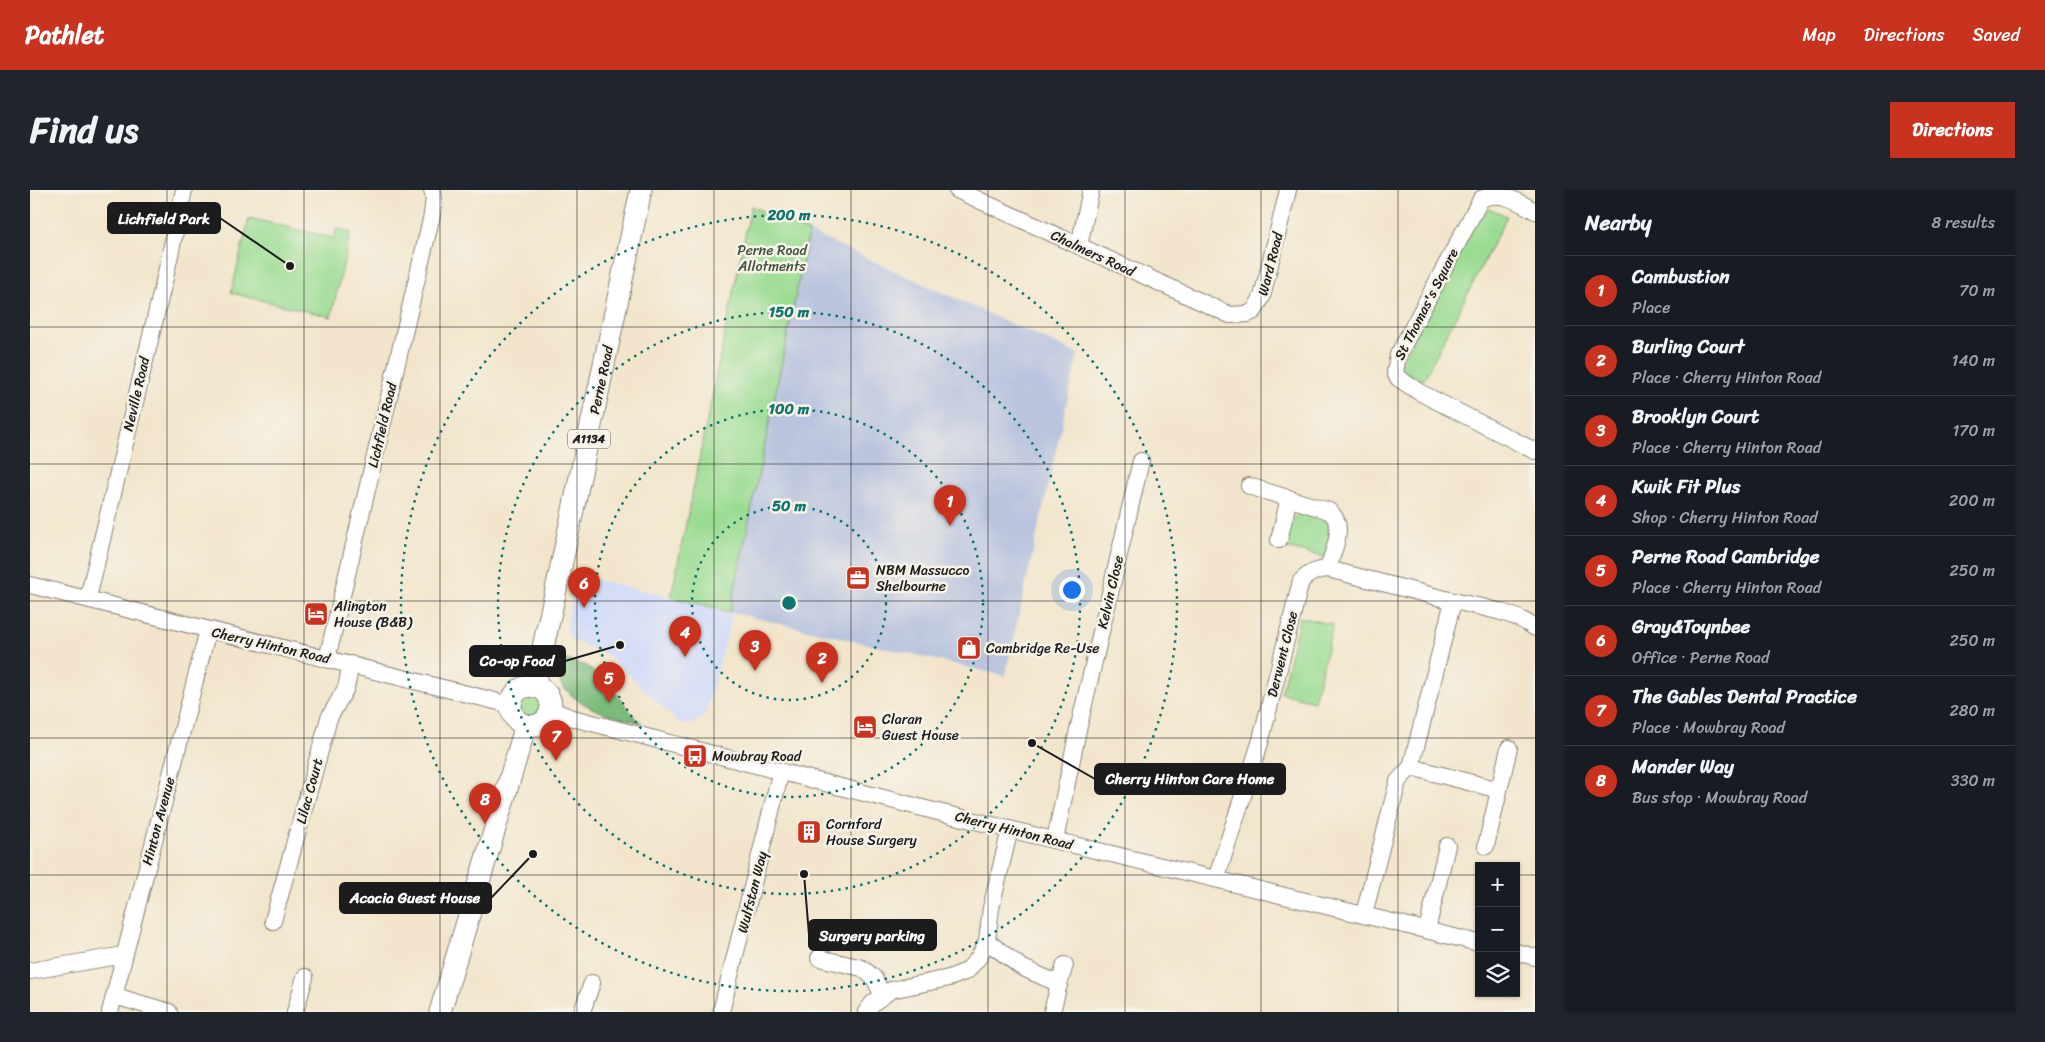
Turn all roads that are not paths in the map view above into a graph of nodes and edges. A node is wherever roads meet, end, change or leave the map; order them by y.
1 (184, 190) edge
2 (432, 190) edge
3 (641, 190) edge
4 (957, 190) edge
5 (1091, 190) edge
6 (1288, 190) edge
7 (1535, 211) edge
8 (1080, 246) junction
9 (1230, 315) joint
10 (1535, 451) edge
11 (1141, 461) dead end
12 (1249, 486) dead end
13 (1289, 498) junction
14 (1279, 540) dead end
15 (1328, 568) junction
16 (30, 585) edge
17 (88, 598) junction
18 (1453, 601) junction
19 (1535, 628) edge
20 (208, 630) junction
21 (327, 659) junction
22 (351, 664) junction
23 (534, 687) junction
24 (511, 705) junction
25 (550, 710) junction
26 (526, 725) junction
27 (1509, 748) dead end
28 (1411, 767) junction
29 (781, 771) junction
30 (1499, 790) junction
31 (1010, 829) junction
32 (1055, 840) junction
33 (1447, 846) dead end
34 (1486, 846) dead end
35 (1216, 879) junction
36 (1364, 914) junction
37 (273, 921) dead end
38 (1427, 930) junction
39 (987, 941) junction
40 (1475, 942) edge
41 (1520, 953) edge
42 (124, 954) junction
43 (1535, 957) edge
44 (819, 958) dead end
45 (1065, 965) dead end
46 (30, 971) edge
47 (305, 977) dead end
48 (592, 983) dead end
49 (1059, 984) junction
50 (115, 996) junction
51 (883, 996) junction
52 (110, 1012) edge
53 (169, 1012) edge
54 (296, 1012) edge
55 (440, 1012) edge
56 (582, 1012) edge
57 (721, 1012) edge
58 (866, 1012) edge
59 (1052, 1012) edge

1 - 17 street, Neville Road
2 - 21 street, Lichfield Road
3 - 23 main road, Perne Road / A1134
4 - 8 street, Chalmers Road
5 - 8 street
6 - 9 street, Ward Road
7 - 10 street, St Thomas's Square
8 - 9 street, Chalmers Road
11 - 32 street, Kelvin Close
12 - 13 street
13 - 14 street
13 - 15 street
15 - 18 street
15 - 35 street, Derwent Close
16 - 17 street, Cherry Hinton Road
17 - 20 street, Cherry Hinton Road
18 - 19 street
18 - 28 street
20 - 21 street, Cherry Hinton Road
20 - 42 street, Hinton Avenue
21 - 22 street, Cherry Hinton Road
22 - 24 street, Cherry Hinton Road
22 - 37 street, Lilac Court
23 - 24 main road
23 - 25 main road
24 - 26 main road
25 - 26 main road
25 - 29 street, Cherry Hinton Road
26 - 55 main road
27 - 30 street
28 - 30 street
28 - 36 street
29 - 31 street, Cherry Hinton Road
29 - 57 street, Wulfstan Way
30 - 34 street
31 - 32 street, Cherry Hinton Road
31 - 39 street
32 - 35 street, Cherry Hinton Road
33 - 38 street
35 - 36 street, Cherry Hinton Road
36 - 38 street, Cherry Hinton Road
38 - 40 street, Cherry Hinton Road
39 - 49 street
39 - 51 street
41 - 43 street
42 - 46 street
42 - 50 street, Hinton Avenue
44 - 51 street
45 - 49 street
47 - 54 street
48 - 56 street
49 - 59 street
50 - 52 street, Hinton Avenue
50 - 53 street
51 - 58 street

